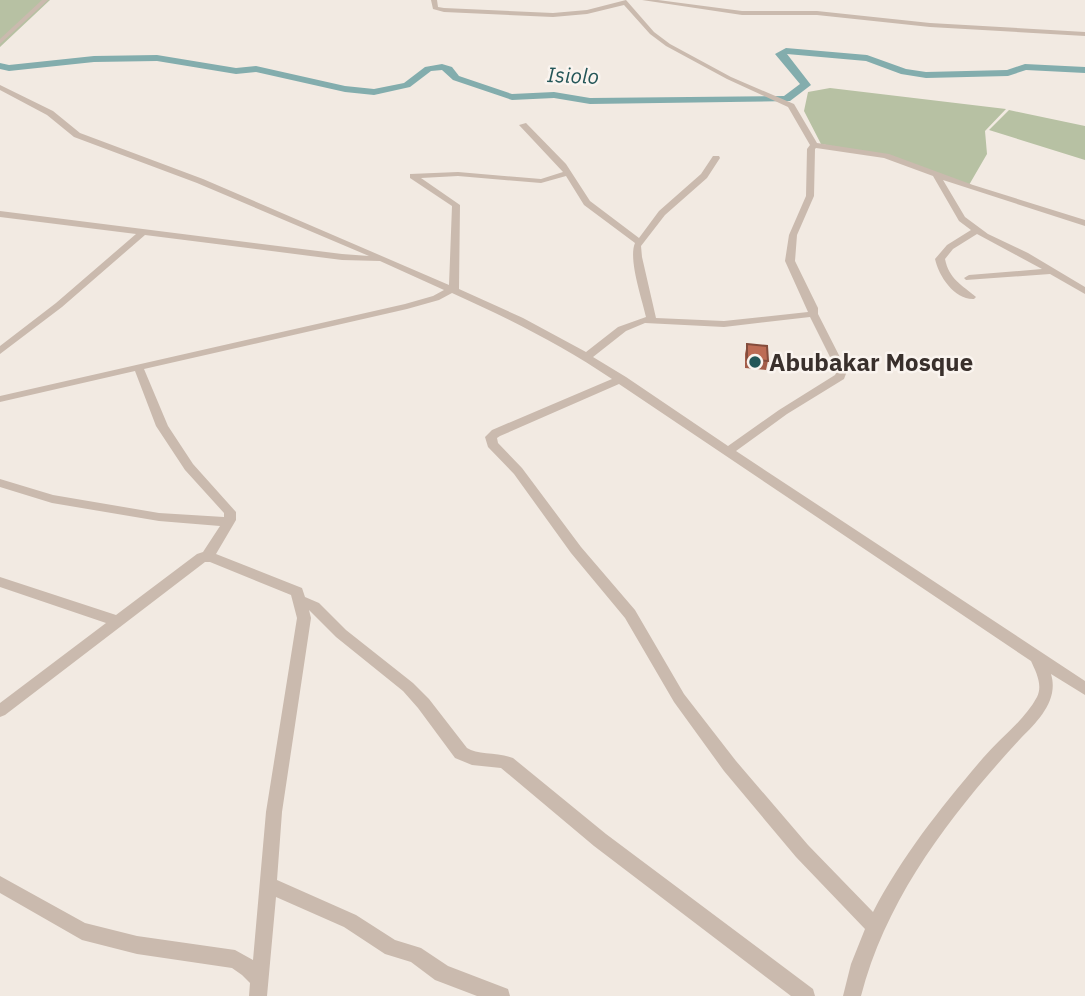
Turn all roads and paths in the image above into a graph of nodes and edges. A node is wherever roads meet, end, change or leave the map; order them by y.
1 (45, 0) edge
2 (434, 0) edge
3 (645, 0) edge
4 (625, 1) edge
5 (674, 2) edge
6 (1085, 34) edge
7 (0, 42) edge
8 (1, 89) edge
9 (523, 125) dead end
10 (814, 145) junction
11 (716, 158) dead end
12 (568, 173) junction
13 (936, 174) junction
14 (0, 214) edge
15 (1085, 223) edge
16 (976, 230) junction
17 (142, 233) junction
18 (639, 242) junction
19 (384, 258) junction
20 (1053, 271) junction
21 (969, 278) dead end
22 (453, 290) junction
23 (1085, 291) edge
24 (971, 297) dead end
25 (813, 314) junction
26 (651, 319) junction
27 (0, 351) edge
28 (586, 356) junction
29 (138, 367) junction
30 (622, 379) junction
31 (0, 399) edge
32 (729, 451) junction
33 (0, 483) edge
34 (227, 522) junction
35 (207, 556) junction
36 (0, 582) edge
37 (301, 601) junction
38 (117, 621) junction
39 (1037, 657) junction
40 (1085, 689) edge
41 (0, 711) edge
42 (0, 884) edge
43 (268, 885) junction
44 (875, 927) junction
45 (259, 988) edge
46 (501, 996) edge
47 (806, 996) edge
48 (852, 996) edge

1 - 7 street
2 - 4 street
3 - 5 street
4 - 10 street
5 - 6 street
8 - 19 street
9 - 12 street
10 - 13 street
10 - 25 street
11 - 18 street
12 - 18 street
12 - 22 street
13 - 15 street
13 - 16 street
14 - 17 street
16 - 20 street
16 - 24 street
17 - 19 street
17 - 27 street
18 - 26 street
19 - 22 street
20 - 21 street
20 - 23 street
22 - 28 street
22 - 29 street
25 - 26 street
25 - 32 street
26 - 28 street
28 - 30 street
29 - 31 street
29 - 34 street
30 - 32 street
30 - 44 street
32 - 39 street
33 - 34 street
34 - 35 street
35 - 37 street
35 - 38 street
36 - 38 street
37 - 43 street
37 - 47 street
38 - 41 street
39 - 40 street
39 - 44 street
42 - 45 street
43 - 45 street
43 - 46 street
44 - 48 street

